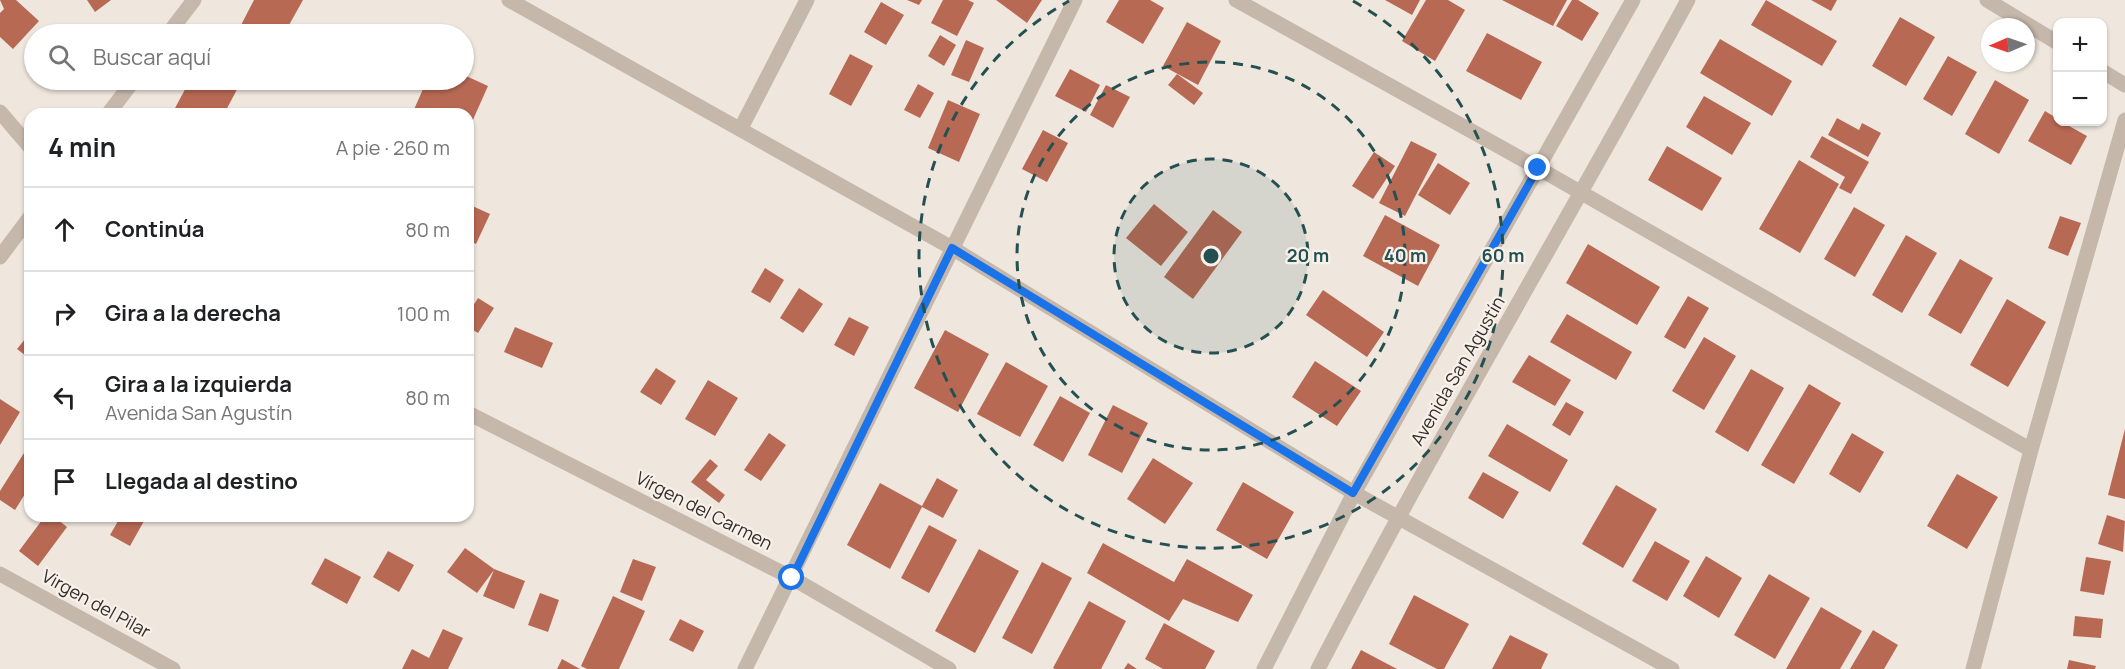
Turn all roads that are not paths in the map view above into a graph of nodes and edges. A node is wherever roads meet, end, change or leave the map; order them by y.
1 (194, 0) edge
2 (509, 0) edge
3 (807, 0) edge
4 (1075, 0) edge
5 (1236, 0) edge
6 (1633, 0) edge
7 (1688, 0) edge
8 (1987, 0) edge
9 (176, 24) edge
10 (2053, 41) edge
11 (2105, 72) edge
12 (2125, 85) edge
13 (126, 90) edge
14 (113, 108) edge
15 (0, 112) edge
16 (2125, 120) edge
17 (741, 128) junction
18 (24, 140) edge
19 (1538, 168) junction
20 (1582, 194) junction
21 (24, 225) edge
22 (952, 248) junction
23 (0, 257) edge
24 (474, 416) edge
25 (2031, 450) junction
26 (1353, 493) junction
27 (1397, 517) junction
28 (0, 574) edge
29 (792, 578) junction
30 (173, 669) edge
31 (745, 669) edge
32 (949, 669) edge
33 (1264, 669) edge
34 (1318, 669) edge
35 (1672, 669) edge
36 (1973, 669) edge

1 - 9 street
2 - 17 street
3 - 17 street
4 - 22 street
5 - 19 street
6 - 19 street, Avenida San Agustín
7 - 20 street, Avenida San Agustín
8 - 10 street
11 - 12 street
13 - 14 street
15 - 18 street
16 - 25 street
17 - 22 street
19 - 20 street
19 - 26 street, Avenida San Agustín
20 - 25 street
20 - 27 street, Avenida San Agustín
21 - 23 street
22 - 26 street
22 - 29 street
24 - 29 street, Vírgen del Carmen
25 - 36 street
26 - 27 street
26 - 33 street, Avenida San Agustín
27 - 34 street, Avenida San Agustín
27 - 35 street
28 - 30 street, Virgen del Pilar
29 - 31 street
29 - 32 street, Vírgen del Carmen

